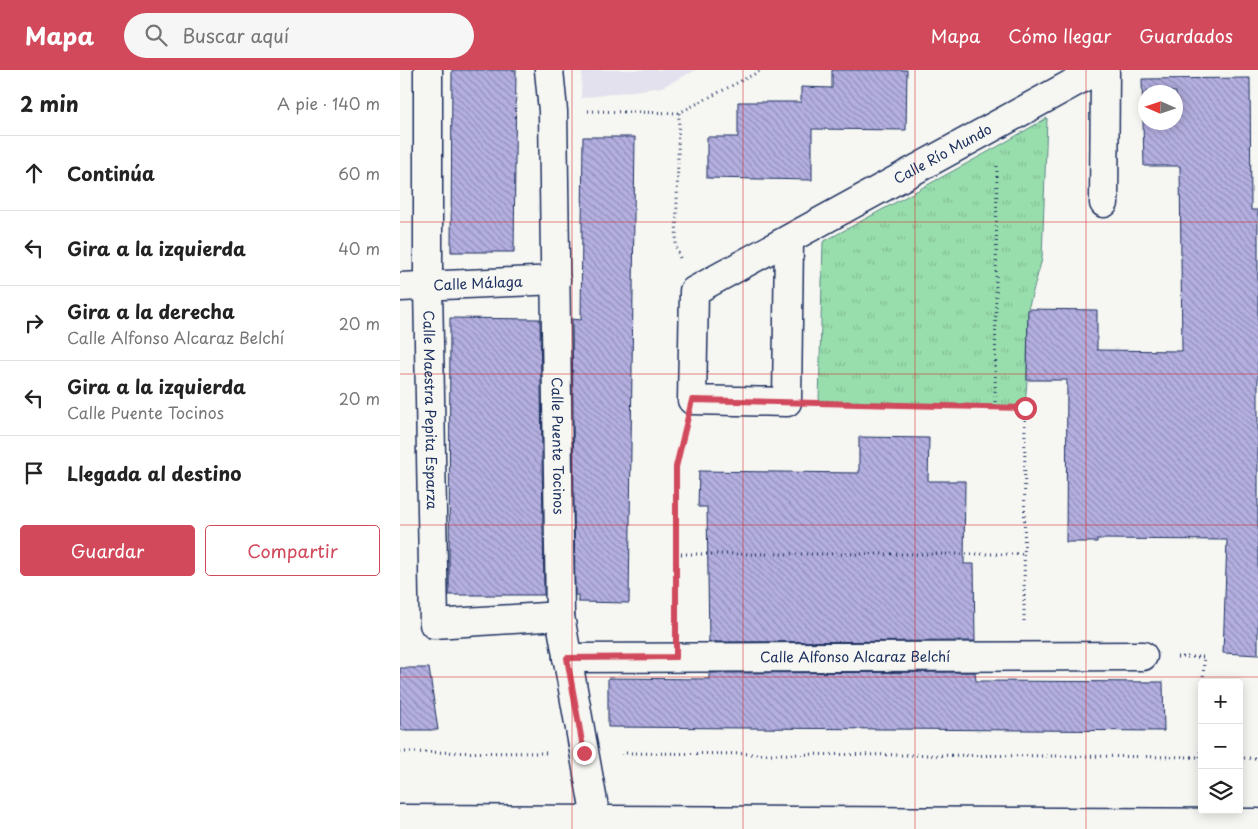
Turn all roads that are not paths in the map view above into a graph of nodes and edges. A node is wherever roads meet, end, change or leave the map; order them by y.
1 (428, 70) edge
2 (549, 70) edge
3 (1097, 70) edge
4 (1105, 70) edge
5 (1104, 203) dead end
6 (789, 239) junction
7 (556, 280) junction
8 (428, 286) junction
9 (400, 287) edge
10 (560, 616) junction
11 (1143, 656) road end
12 (567, 658) junction
13 (400, 819) edge
14 (596, 820) junction
15 (1258, 823) edge

1 - 8 street, Calle Maestra Pepita Esparza
2 - 7 street, Calle Puente Tocinos
3 - 6 street, Calle Río Mundo
4 - 5 street
6 - 6 street, Calle Río Mundo
7 - 8 street, Calle Málaga
7 - 10 street, Calle Puente Tocinos
8 - 9 street, Calle Málaga
8 - 10 street, Calle Maestra Pepita Esparza
10 - 12 street, Calle Puente Tocinos
11 - 12 street, Calle Alfonso Alcaraz Belchí
12 - 14 street, Calle Puente Tocinos
13 - 14 street
14 - 15 street

